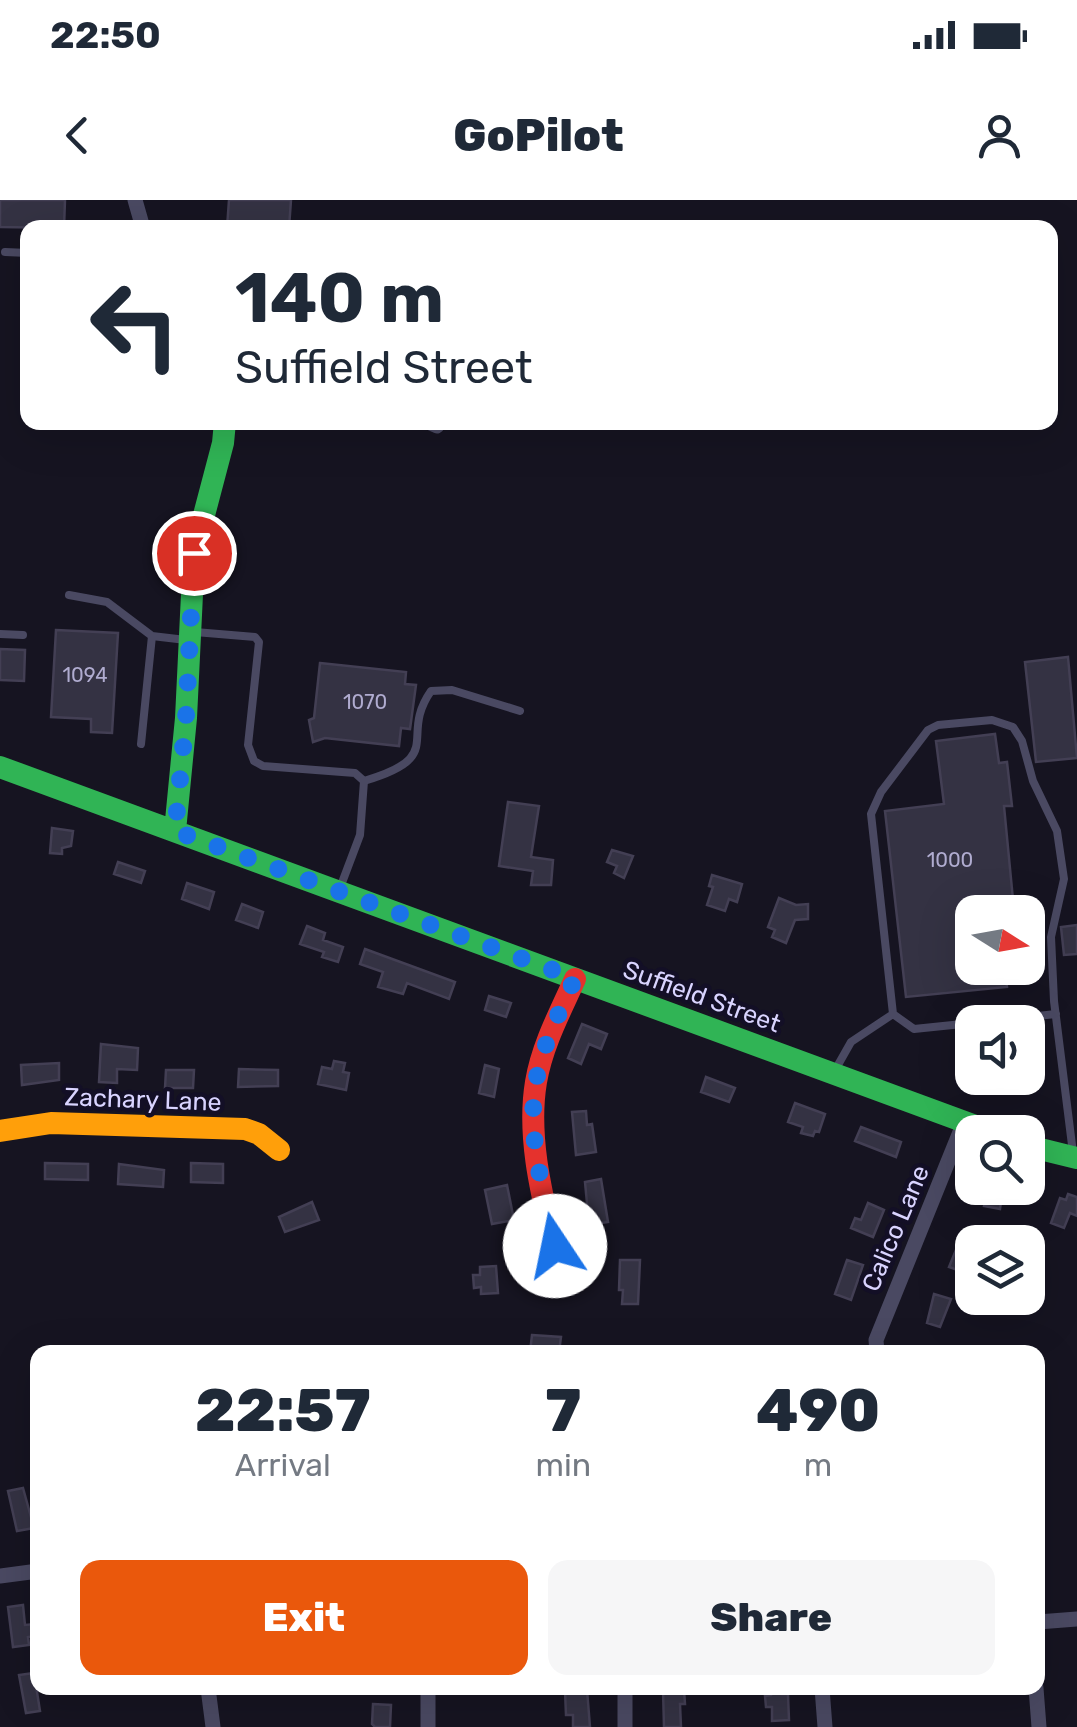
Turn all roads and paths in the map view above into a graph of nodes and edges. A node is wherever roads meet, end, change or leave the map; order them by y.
1 (5, 252) dead end
2 (20, 253) edge
3 (225, 430) edge
4 (69, 595) dead end
5 (0, 634) edge
6 (23, 635) dead end
7 (152, 636) junction
8 (190, 636) junction
9 (520, 712) dead end
10 (141, 744) dead end
11 (1, 770) edge
12 (364, 781) junction
13 (175, 831) junction
14 (338, 892) junction
15 (575, 978) junction
16 (893, 1014) junction
17 (1056, 1014) junction
18 (1045, 1015) edge
19 (955, 1025) edge
20 (833, 1073) junction
21 (955, 1119) edge
22 (0, 1131) edge
23 (955, 1144) edge
24 (278, 1150) dead end
25 (1045, 1150) edge
26 (1075, 1157) edge
27 (562, 1283) dead end
28 (876, 1345) edge
29 (30, 1571) edge
30 (0, 1576) edge
31 (1077, 1619) edge
32 (1045, 1621) edge
33 (209, 1695) edge
34 (428, 1695) edge
35 (624, 1695) edge
36 (823, 1695) edge
37 (1037, 1695) edge
38 (213, 1727) edge
39 (428, 1727) edge
40 (625, 1727) edge
41 (825, 1727) edge
42 (1039, 1727) edge

1 - 2 lane
3 - 8 main road
4 - 7 lane
5 - 6 lane
7 - 8 lane
7 - 10 lane
8 - 12 lane
8 - 13 main road
9 - 12 lane
11 - 13 main road, Suffield Street
12 - 14 lane
13 - 14 main road, Suffield Street
14 - 15 main road, Suffield Street
15 - 20 main road, Suffield Street
15 - 27 main road
16 - 17 lane
16 - 19 lane
16 - 20 lane
17 - 18 lane
17 - 26 lane
20 - 21 main road, Suffield Street
22 - 24 main road, Zachary Lane
23 - 28 street, Calico Lane
25 - 26 main road
29 - 30 street
31 - 32 street
33 - 38 street
34 - 39 street
35 - 40 street
36 - 41 street
37 - 42 street

